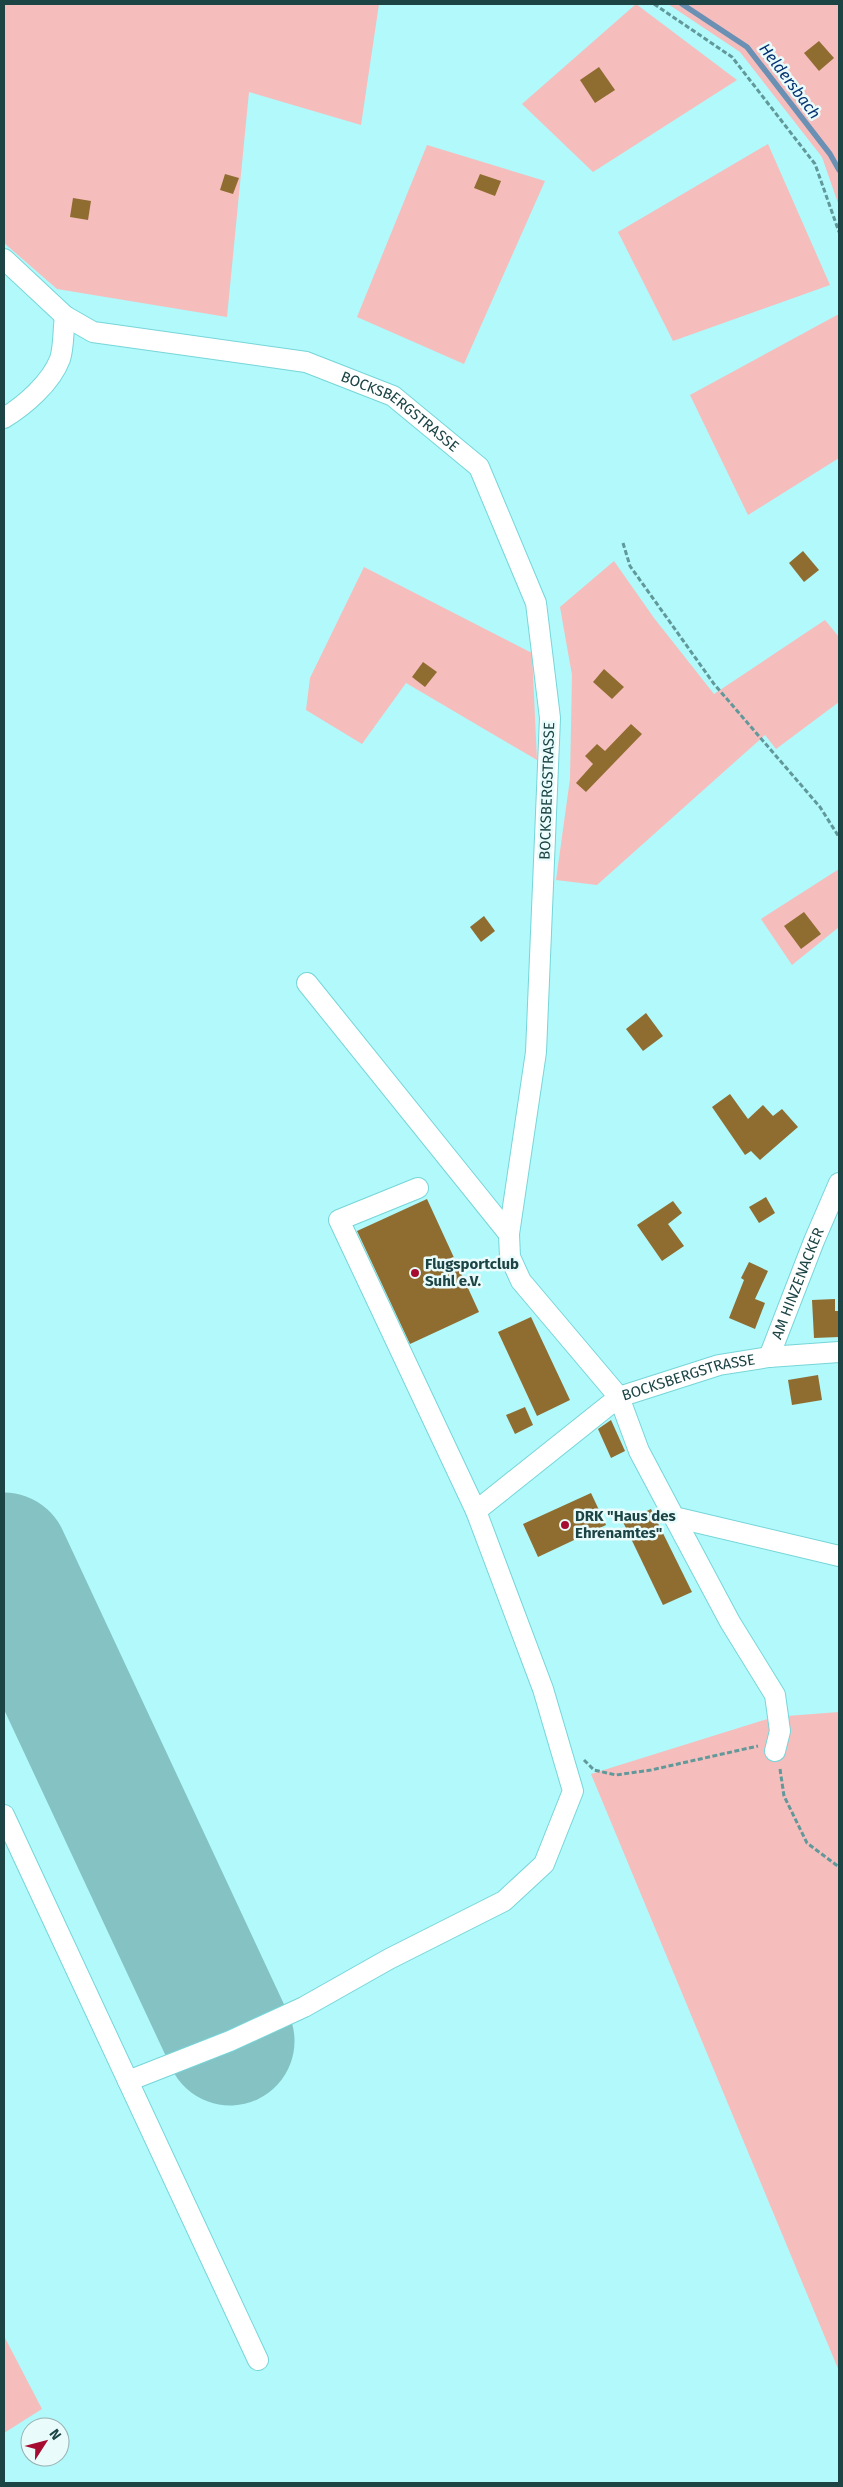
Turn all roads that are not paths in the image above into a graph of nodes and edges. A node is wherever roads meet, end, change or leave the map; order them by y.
1 (4, 259) edge
2 (65, 316) junction
3 (4, 418) edge
4 (307, 983) dead end
5 (839, 1183) edge
6 (418, 1188) dead end
7 (508, 1234) junction
8 (839, 1352) edge
9 (769, 1357) junction
10 (620, 1398) junction
11 (476, 1511) junction
12 (674, 1517) junction
13 (839, 1556) edge
14 (775, 1751) road end
15 (4, 1815) edge
16 (128, 2081) junction
17 (258, 2360) dead end

1 - 2 street, BOCKSBERGSTRASSE
2 - 3 street
2 - 7 street, BOCKSBERGSTRASSE
4 - 7 street
5 - 9 street, AM HINZENACKER
6 - 11 street
7 - 10 street, BOCKSBERGSTRASSE
8 - 9 street, BOCKSBERGSTRASSE
9 - 10 street, BOCKSBERGSTRASSE
10 - 11 street
10 - 12 street
11 - 16 street
12 - 13 street
12 - 14 street
15 - 16 street
16 - 17 street

